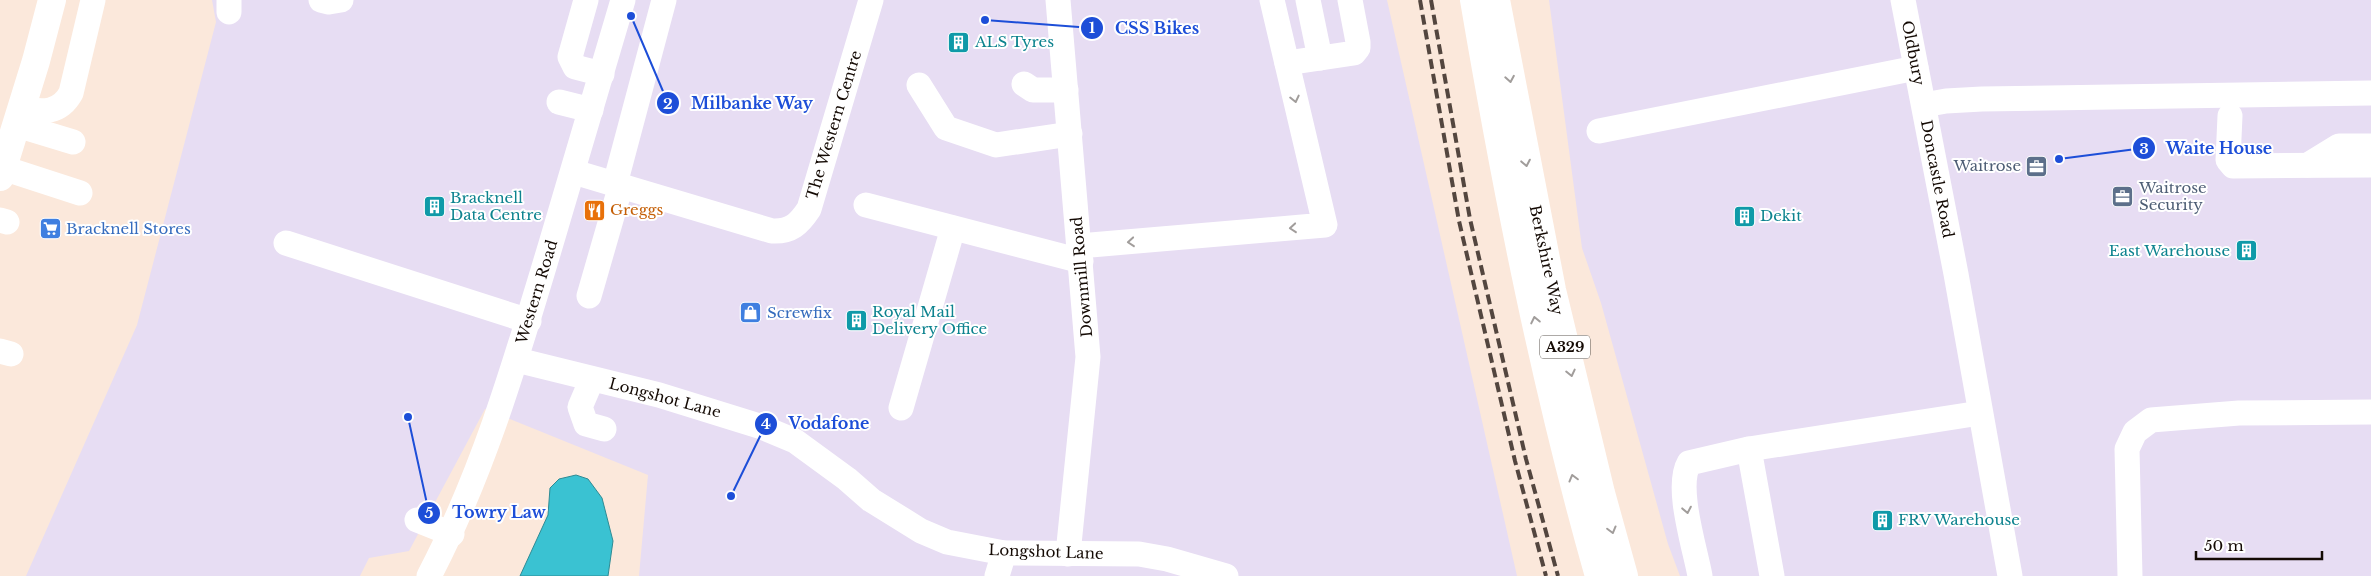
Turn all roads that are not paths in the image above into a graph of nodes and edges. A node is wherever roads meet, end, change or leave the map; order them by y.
1 (52, 0) edge
2 (93, 0) edge
3 (321, 0) edge
4 (341, 0) edge
5 (586, 0) edge
6 (623, 0) edge
7 (664, 0) edge
8 (871, 0) edge
9 (1058, 0) edge
10 (1272, 0) edge
11 (1308, 0) edge
12 (1350, 0) edge
13 (1474, 0) edge
14 (1496, 0) edge
15 (1903, 0) edge
16 (1493, 45) junction
17 (1320, 58) junction
18 (1287, 63) junction
19 (1916, 68) junction
20 (602, 74) junction
21 (1024, 84) dead end
22 (919, 85) dead end
23 (1066, 90) junction
24 (2371, 93) edge
25 (559, 102) dead end
26 (1924, 105) junction
27 (591, 110) junction
28 (20, 116) junction
29 (2230, 116) dead end
30 (1506, 117) junction
31 (1599, 131) dead end
32 (1070, 134) junction
33 (73, 142) dead end
34 (2371, 146) edge
35 (2308, 165) junction
36 (2371, 165) edge
37 (3, 168) edge
38 (574, 172) junction
39 (72, 185) dead end
40 (618, 185) junction
41 (866, 205) dead end
42 (953, 228) junction
43 (286, 243) dead end
44 (1080, 254) junction
45 (589, 296) dead end
46 (529, 321) junction
47 (517, 360) junction
48 (592, 378) junction
49 (901, 408) dead end
50 (2371, 412) edge
51 (1980, 413) junction
52 (604, 429) dead end
53 (1749, 448) junction
54 (418, 520) dead end
55 (452, 534) junction
56 (1068, 554) junction
57 (1000, 565) edge
58 (429, 576) edge
59 (1226, 576) edge
60 (1599, 576) edge
61 (1624, 576) edge
62 (1700, 576) edge
63 (1772, 576) edge
64 (2010, 576) edge
65 (2130, 576) edge

1 - 28 main road
2 - 28 street
3 - 4 street
5 - 20 street
6 - 20 street, Western Road
7 - 40 street
8 - 40 street, The Western Centre
9 - 23 street, Downmill Road
10 - 18 street
11 - 17 street
12 - 17 street
13 - 16 main road, Berkshire Way / A329
14 - 16 main road, Berkshire Way / A329
15 - 19 street, Oldbury
16 - 30 main road, Berkshire Way / A329
17 - 18 street
18 -> 44 street
19 - 26 street, Oldbury
19 - 31 street
20 - 27 street, Western Road
21 - 23 street
22 - 32 street
23 - 32 street, Downmill Road
24 - 26 street, Doncastle Road
25 - 27 street
26 - 51 street, Doncastle Road
27 - 38 street, Western Road
28 - 33 street
28 - 37 main road
29 - 35 street
60 -> 30 main road, Berkshire Way / A329
30 -> 61 main road, Berkshire Way / A329
32 - 44 street, Downmill Road
34 - 35 street
35 - 36 street
37 - 39 street
38 - 40 street, The Western Centre
38 - 46 street, Western Road
40 - 45 street
41 - 42 street
42 - 44 street
42 - 49 street
43 - 46 street
44 - 56 street, Downmill Road
46 - 47 street, Western Road
47 - 48 street, Longshot Lane
47 - 55 street, Western Road
48 - 52 street
48 - 57 street, Longshot Lane
50 - 65 street
51 - 53 street
51 - 64 street, Doncastle Road
53 -> 62 street
53 - 63 street
54 - 55 street
55 - 58 street, Western Road
56 - 57 street, Longshot Lane
56 - 59 street, Longshot Lane

